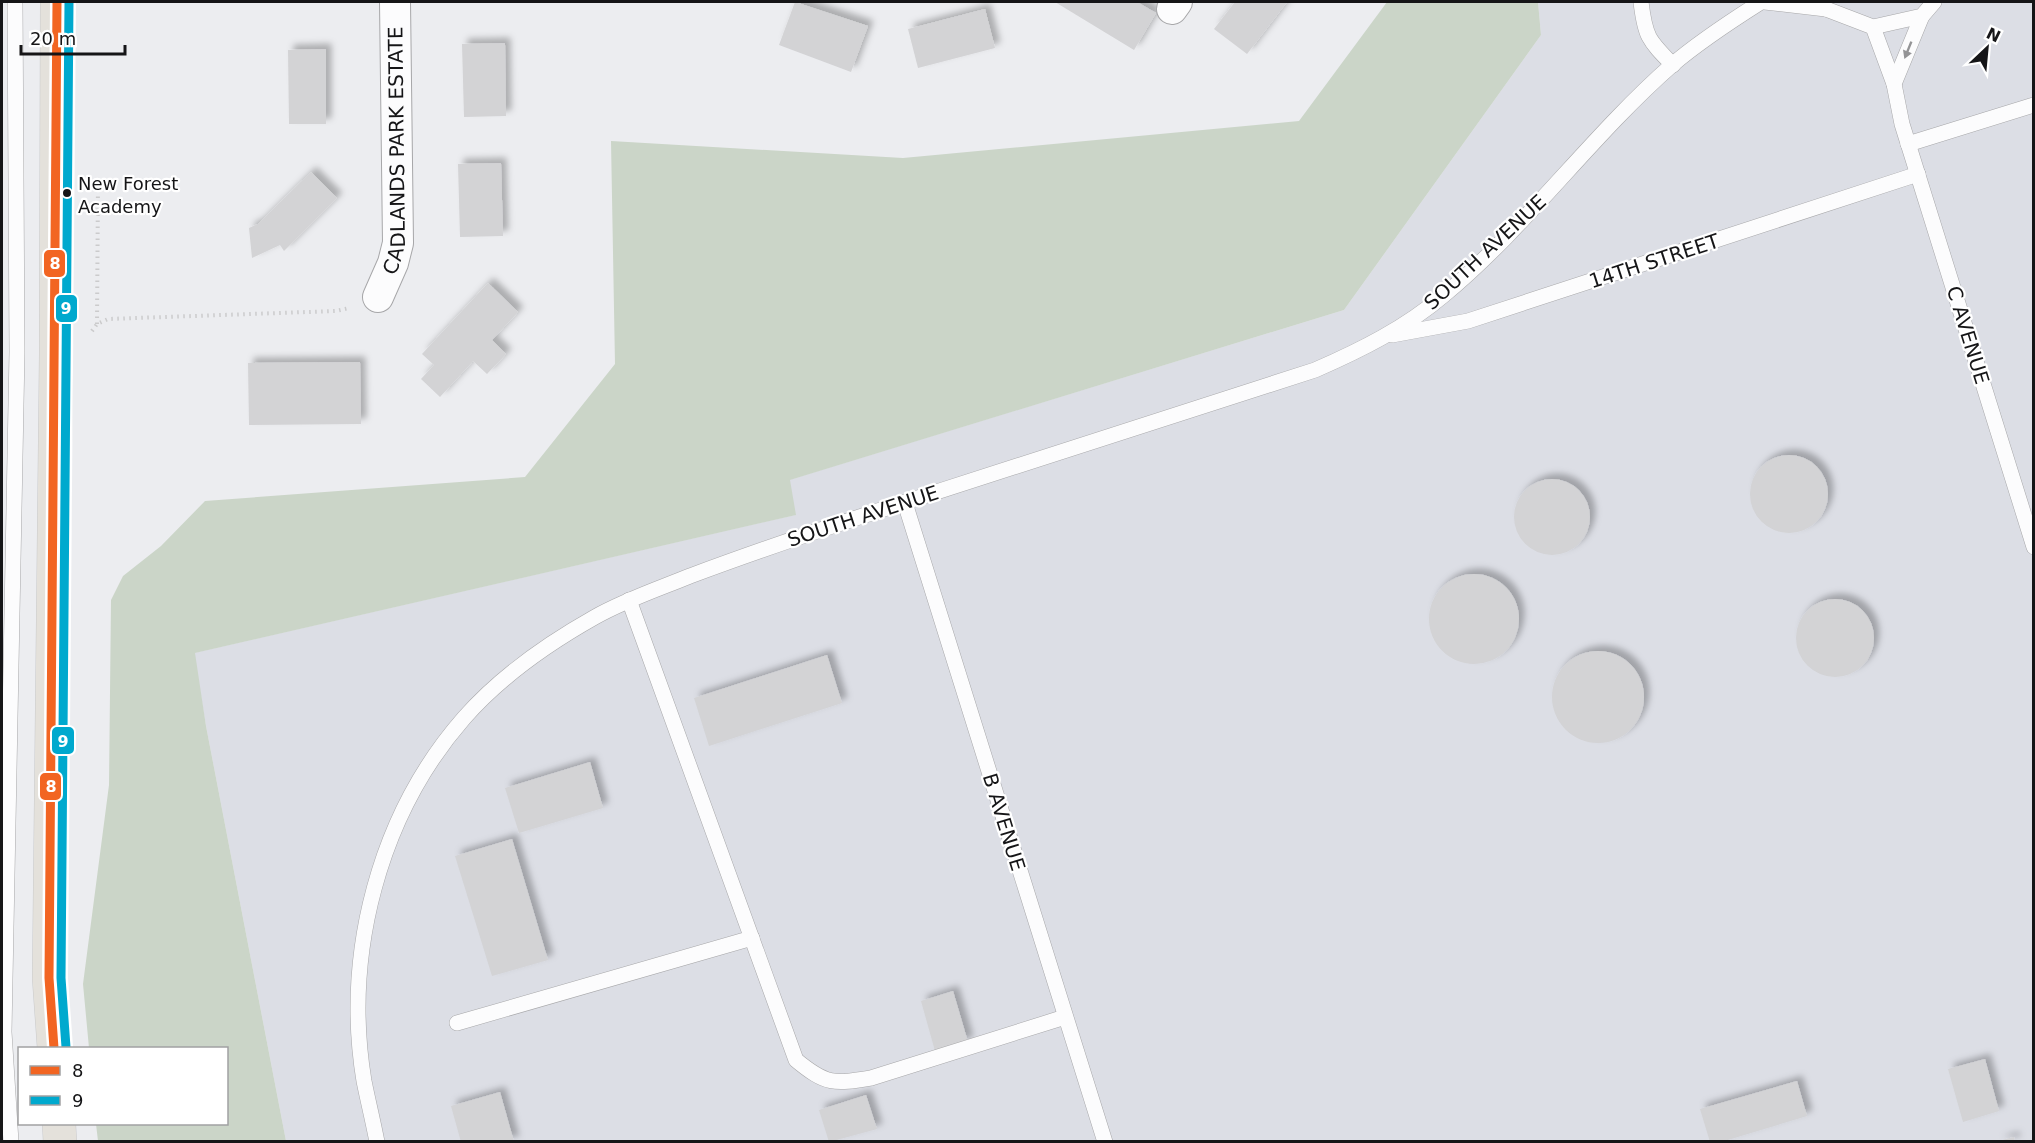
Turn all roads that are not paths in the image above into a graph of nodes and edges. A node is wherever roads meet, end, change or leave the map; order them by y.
1 (15, 2) edge
2 (57, 2) edge
3 (395, 2) edge
4 (1641, 2) edge
5 (1763, 2) edge
6 (1934, 2) edge
7 (1823, 5) edge
8 (1922, 16) junction
9 (1873, 27) junction
10 (1673, 65) junction
11 (8, 75) edge
12 (1894, 84) junction
13 (2034, 105) edge
14 (1908, 144) junction
15 (1918, 174) junction
16 (378, 297) road end
17 (1386, 336) junction
18 (9, 405) edge
19 (905, 502) junction
20 (2034, 547) edge
21 (629, 600) junction
22 (752, 938) junction
23 (1065, 1017) junction
24 (457, 1023) dead end
25 (54, 1047) edge
26 (59, 1125) edge
27 (11, 1142) edge
28 (60, 1142) edge
29 (377, 1142) edge
30 (1105, 1142) edge

1 - 11 lane
2 - 25 main road
3 - 16 street, CADLANDS PARK ESTATE
4 - 10 lane
5 - 7 lane
5 - 10 lane, SOUTH AVENUE
6 - 8 lane
7 - 9 lane
8 - 9 lane
8 -> 12 lane
9 - 12 lane, C AVENUE
10 - 17 lane, SOUTH AVENUE
11 - 18 lane
12 - 14 lane, C AVENUE
13 - 14 lane
14 - 15 lane, C AVENUE
15 - 17 lane, 14TH STREET
15 - 20 lane, C AVENUE
17 - 19 lane, SOUTH AVENUE
18 - 27 lane
19 - 21 lane, SOUTH AVENUE
19 - 23 lane, B AVENUE
21 - 22 lane
21 - 29 lane, SOUTH AVENUE
22 - 23 lane
22 - 24 lane
23 - 30 lane, B AVENUE
26 - 28 main road

